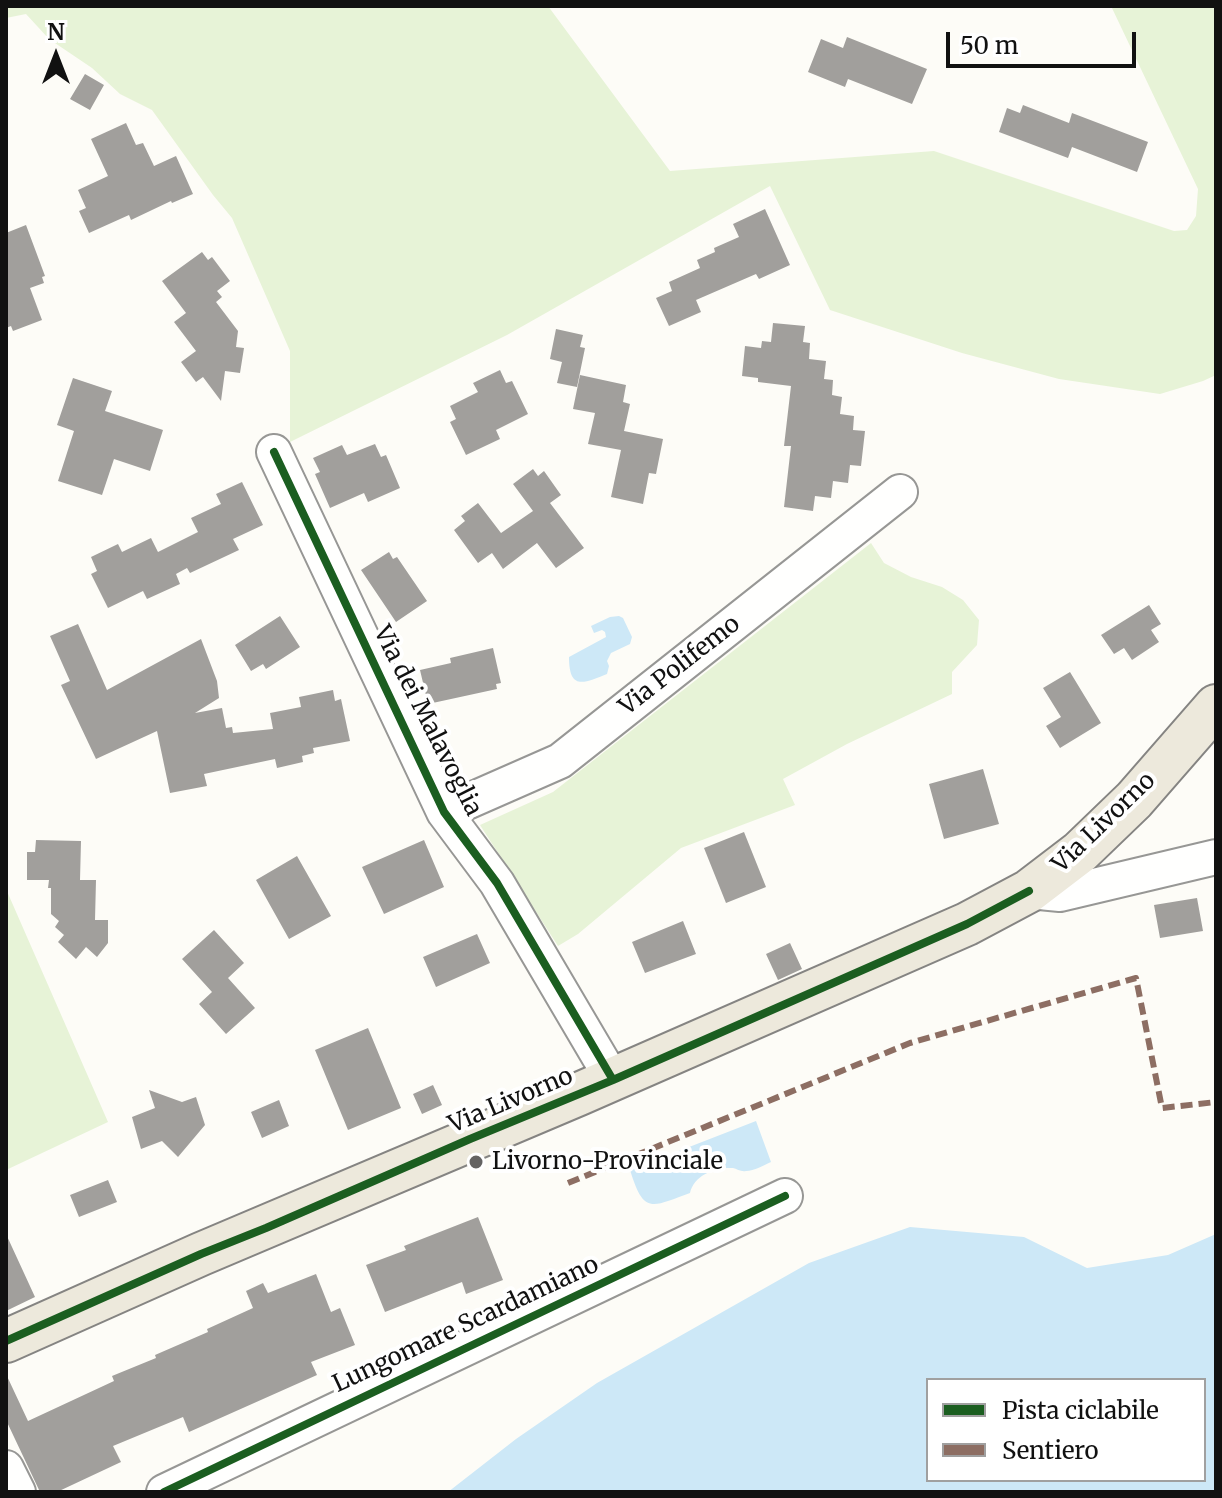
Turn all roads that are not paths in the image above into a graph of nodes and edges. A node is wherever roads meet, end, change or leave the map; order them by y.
1 (274, 452) dead end
2 (900, 492) dead end
3 (1216, 706) edge
4 (444, 812) junction
5 (1216, 857) edge
6 (1029, 891) junction
7 (613, 1080) junction
8 (785, 1196) dead end
9 (6, 1341) edge
10 (6, 1468) edge
11 (18, 1492) edge
12 (164, 1492) edge

1 - 4 street, Via dei Malavoglia
2 - 4 street, Via Polifemo
3 - 6 main road, Via Livorno
4 - 7 street, Via dei Malavoglia
5 - 6 street
6 - 7 main road, Via Livorno
7 - 9 main road, Via Livorno
8 - 12 street, Lungomare Scardamiano
10 - 11 street

